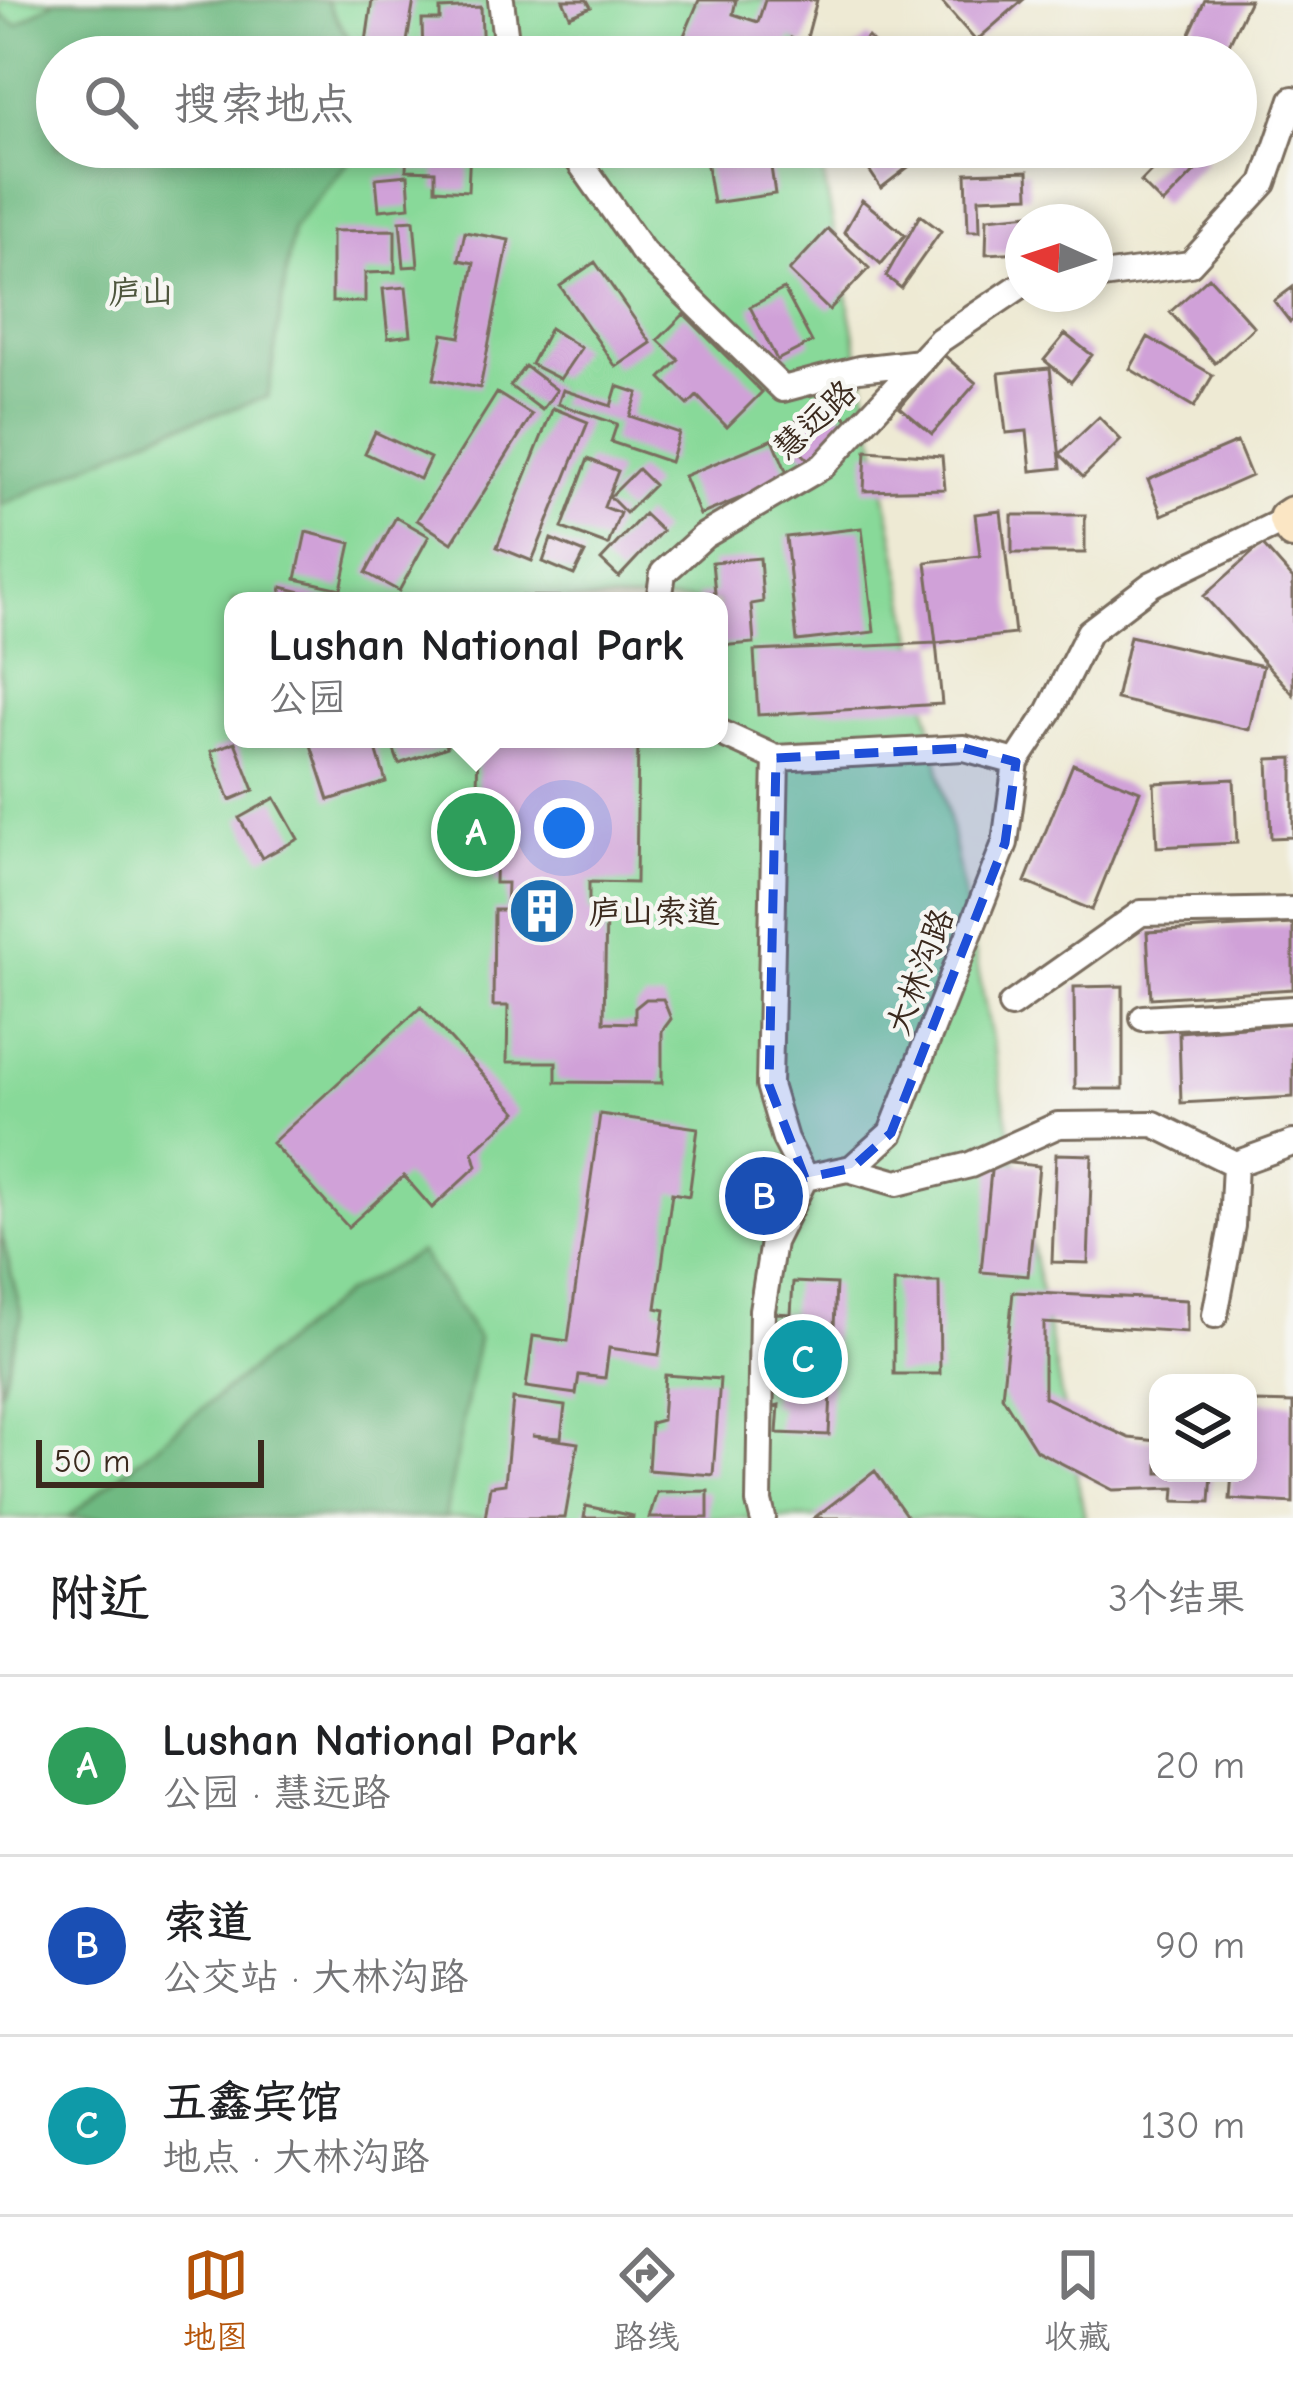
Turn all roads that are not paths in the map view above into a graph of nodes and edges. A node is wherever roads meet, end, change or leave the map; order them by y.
1 (501, 0) edge
2 (505, 36) edge
3 (1293, 98) edge
4 (584, 168) edge
5 (1113, 275) edge
6 (1005, 296) edge
7 (920, 362) junction
8 (1291, 521) edge
9 (660, 592) edge
10 (728, 736) edge
11 (776, 758) junction
12 (1016, 762) junction
13 (1293, 910) edge
14 (1011, 1005) dead end
15 (1293, 1009) edge
16 (1143, 1018) dead end
17 (1293, 1143) edge
18 (1235, 1164) junction
19 (848, 1169) junction
20 (805, 1178) junction
21 (1215, 1315) dead end
22 (763, 1518) edge

1 - 2 street
3 - 5 street
4 - 7 street
6 - 7 street, 慧远路
7 - 9 street, 慧远路
8 - 12 street, 大林沟路
10 - 11 street
11 - 12 street
11 - 20 street
12 - 19 street, 大林沟路
13 - 14 street
15 - 16 street
17 - 18 street
18 - 19 street
18 - 21 street
19 - 20 street, 大林沟路
20 - 22 street

